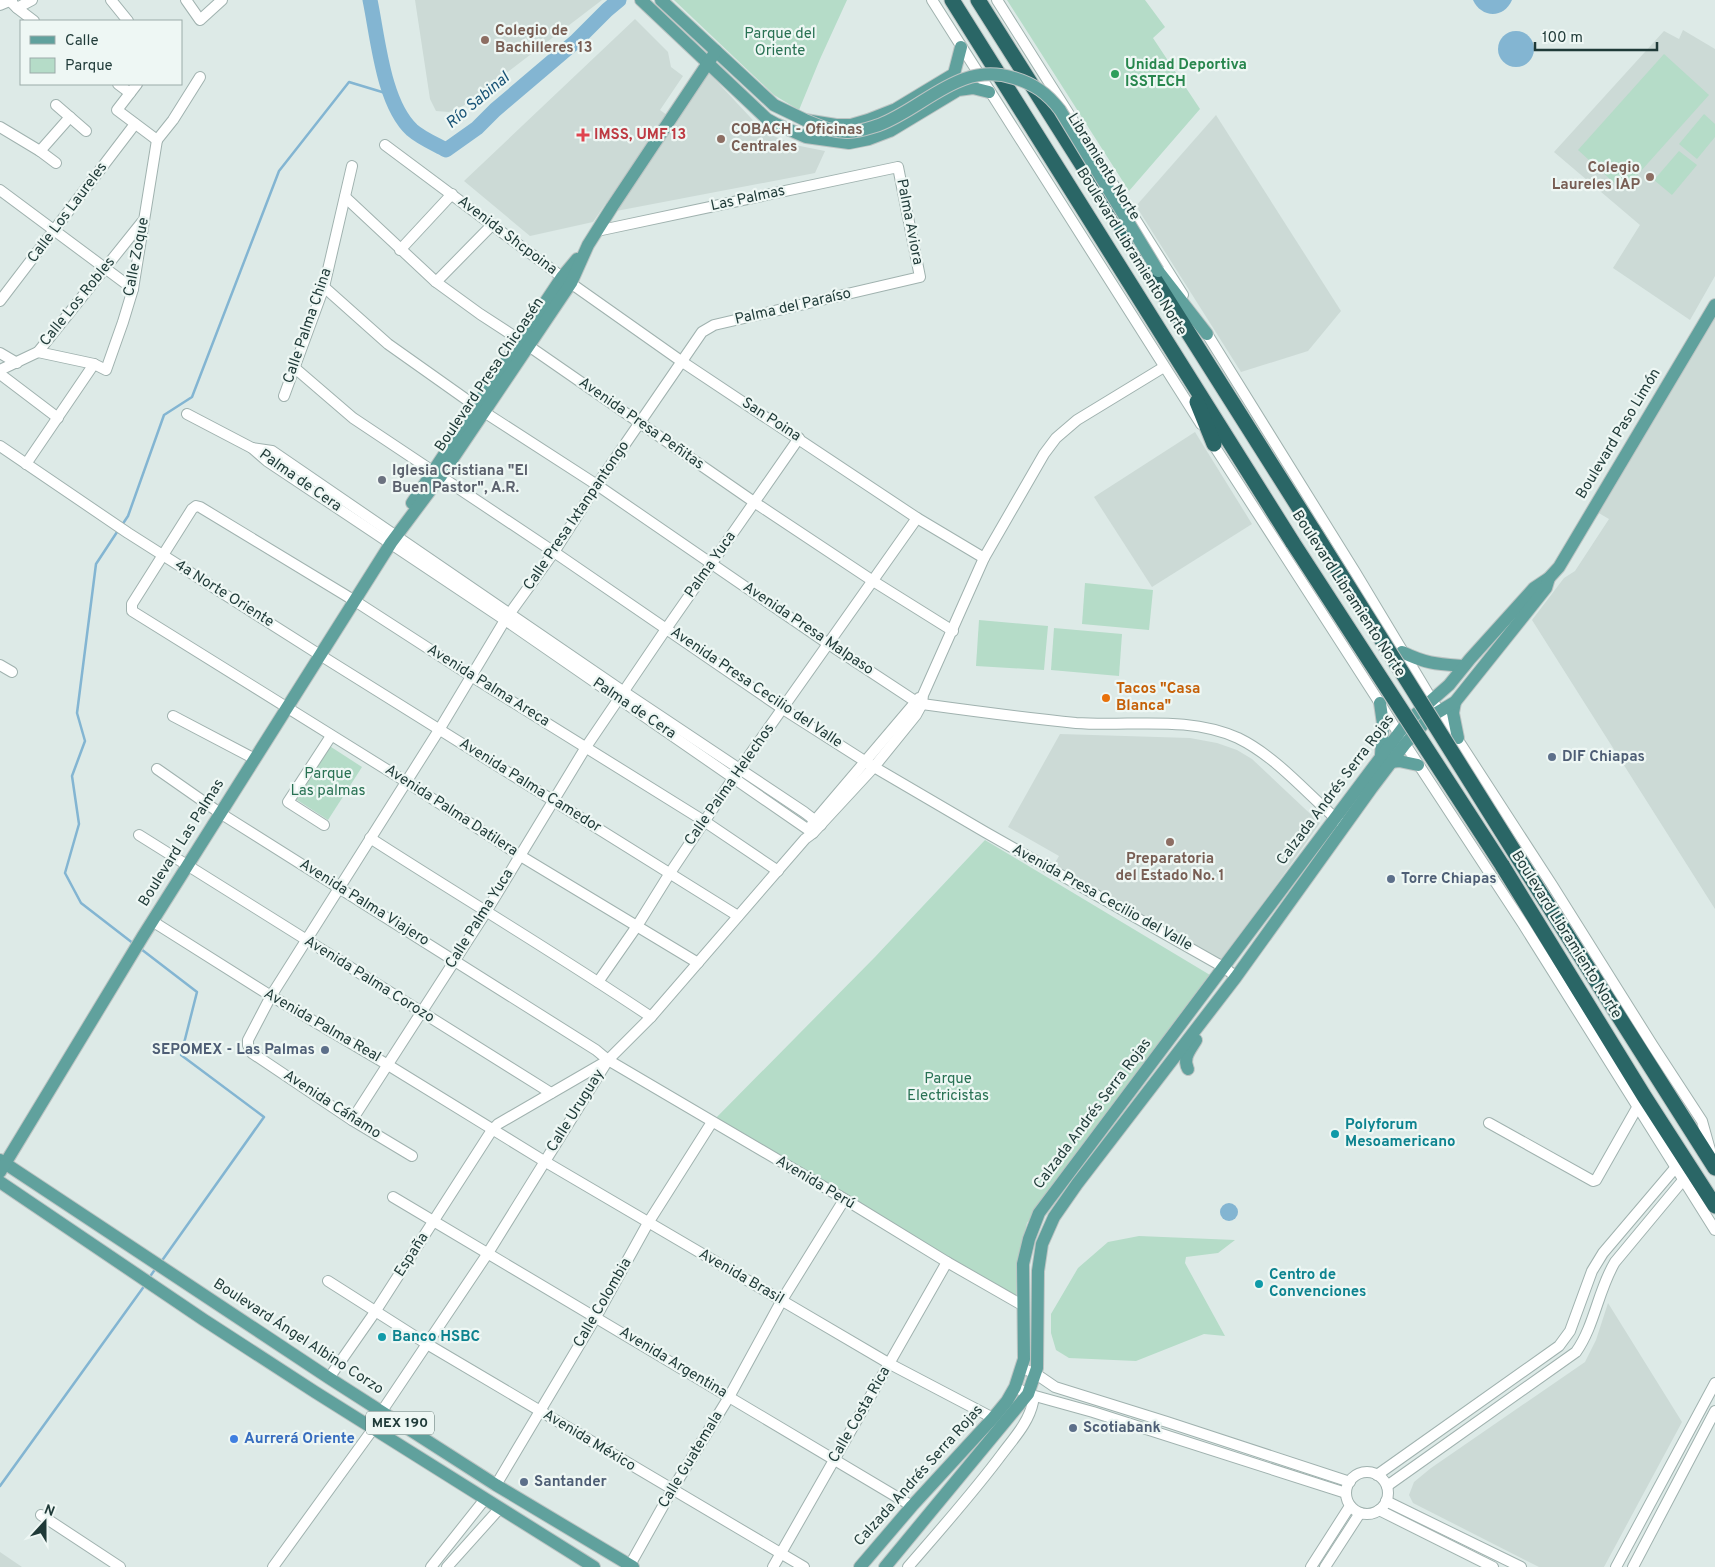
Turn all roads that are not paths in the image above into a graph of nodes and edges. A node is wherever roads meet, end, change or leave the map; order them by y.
1 (32, 0) edge
2 (111, 0) edge
3 (186, 0) edge
4 (222, 0) edge
5 (661, 0) edge
6 (932, 0) edge
7 (952, 0) edge
8 (978, 0) edge
9 (997, 0) edge
10 (643, 1) edge
11 (13, 3) edge
12 (0, 5) edge
13 (33, 20) edge
14 (127, 20) edge
15 (961, 47) junction
16 (716, 51) junction
17 (708, 62) junction
18 (200, 76) dead end
19 (119, 85) edge
20 (136, 85) edge
21 (989, 92) junction
22 (130, 93) junction
23 (56, 104) dead end
24 (70, 117) junction
25 (805, 120) junction
26 (135, 124) junction
27 (0, 127) edge
28 (86, 130) dead end
29 (158, 140) junction
30 (385, 145) dead end
31 (40, 151) junction
32 (56, 164) dead end
33 (352, 166) dead end
34 (898, 167) joint
35 (0, 190) edge
36 (452, 194) junction
37 (345, 197) junction
38 (144, 220) junction
39 (492, 225) junction
40 (56, 230) junction
41 (597, 231) junction
42 (400, 250) junction
43 (104, 269) junction
44 (920, 278) joint
45 (566, 280) junction
46 (436, 282) junction
47 (324, 287) junction
48 (132, 289) junction
49 (0, 301) edge
50 (1715, 305) edge
51 (1207, 334) junction
52 (524, 343) junction
53 (38, 352) junction
54 (0, 353) edge
55 (681, 361) junction
56 (17, 363) junction
57 (94, 364) junction
58 (1164, 367) junction
59 (296, 369) junction
60 (1185, 370) junction
61 (0, 372) edge
62 (284, 396) dead end
63 (481, 409) junction
64 (187, 414) dead end
65 (58, 418) junction
66 (640, 424) junction
67 (799, 438) junction
68 (1214, 444) junction
69 (0, 446) edge
70 (26, 464) junction
71 (437, 473) junction
72 (598, 485) junction
73 (754, 502) junction
74 (917, 518) junction
75 (394, 537) junction
76 (554, 552) junction
77 (164, 556) junction
78 (984, 558) junction
79 (711, 564) junction
80 (1549, 578) junction
81 (873, 581) junction
82 (355, 601) junction
83 (508, 617) junction
84 (666, 629) junction
85 (953, 631) junction
86 (828, 643) junction
87 (1402, 652) junction
88 (320, 655) junction
89 (0, 666) edge
90 (1464, 666) junction
91 (12, 672) dead end
92 (471, 676) junction
93 (622, 696) junction
94 (920, 700) junction
95 (1454, 702) junction
96 (1380, 703) junction
97 (287, 708) junction
98 (1432, 708) junction
99 (783, 710) junction
100 (173, 716) dead end
101 (439, 730) junction
102 (1398, 733) junction
103 (331, 736) junction
104 (1458, 738) junction
105 (1405, 744) junction
106 (586, 748) junction
107 (255, 759) junction
108 (1386, 759) junction
109 (871, 764) junction
110 (1418, 765) junction
111 (157, 769) dead end
112 (737, 773) junction
113 (405, 781) junction
114 (554, 801) junction
115 (220, 813) junction
116 (1335, 817) junction
117 (704, 821) junction
118 (818, 822) junction
119 (324, 825) dead end
120 (1345, 826) junction
121 (809, 833) junction
122 (139, 835) dead end
123 (370, 838) junction
124 (519, 855) junction
125 (188, 865) junction
126 (778, 871) junction
127 (670, 873) junction
128 (340, 888) junction
129 (486, 912) junction
130 (738, 916) junction
131 (152, 921) junction
132 (637, 926) junction
133 (306, 940) junction
134 (455, 960) junction
135 (698, 963) junction
136 (1224, 968) junction
137 (1236, 977) junction
138 (598, 982) junction
139 (271, 996) junction
140 (422, 1013) junction
141 (651, 1017) junction
142 (1599, 1022) junction
143 (1198, 1027) junction
144 (252, 1053) joint
145 (608, 1060) junction
146 (388, 1065) junction
147 (1188, 1069) dead end
148 (1615, 1070) junction
149 (551, 1093) junction
150 (1638, 1106) junction
151 (352, 1120) junction
152 (712, 1122) junction
153 (1489, 1123) dead end
154 (492, 1130) junction
155 (412, 1156) dead end
156 (544, 1161) junction
157 (2, 1165) edge
158 (1676, 1167) junction
159 (1715, 1167) edge
160 (1684, 1179) junction
161 (0, 1182) edge
162 (393, 1196) dead end
163 (844, 1200) junction
164 (1715, 1206) edge
165 (434, 1220) junction
166 (648, 1223) junction
167 (1715, 1230) edge
168 (488, 1253) junction
169 (947, 1262) junction
170 (328, 1281) dead end
171 (782, 1300) junction
172 (1022, 1305) junction
173 (375, 1312) junction
174 (596, 1317) junction
175 (427, 1344) junction
176 (890, 1364) junction
177 (1022, 1368) junction
178 (1036, 1374) junction
179 (329, 1378) junction
180 (1715, 1383) edge
181 (1015, 1387) junction
182 (1028, 1394) junction
183 (729, 1397) junction
184 (382, 1411) junction
185 (540, 1411) junction
186 (1715, 1411) edge
187 (993, 1418) junction
188 (373, 1429) junction
189 (428, 1441) junction
190 (409, 1452) junction
191 (834, 1458) junction
192 (1672, 1461) junction
193 (425, 1462) junction
194 (944, 1471) junction
195 (1683, 1472) junction
196 (1377, 1475) junction
197 (957, 1481) junction
198 (1350, 1482) junction
199 (496, 1485) junction
200 (1387, 1486) junction
201 (672, 1490) junction
202 (972, 1492) junction
203 (1346, 1493) junction
204 (485, 1499) junction
205 (1386, 1501) junction
206 (912, 1506) junction
207 (1350, 1506) junction
208 (500, 1508) junction
209 (1379, 1510) junction
210 (1360, 1513) junction
211 (41, 1515) dead end
212 (1626, 1547) junction
213 (781, 1553) junction
214 (1640, 1554) junction
215 (631, 1566) edge
216 (120, 1567) edge
217 (273, 1567) edge
218 (431, 1567) edge
219 (447, 1567) edge
220 (594, 1567) edge
221 (773, 1567) edge
222 (804, 1567) edge
223 (860, 1567) edge
224 (885, 1567) edge
225 (908, 1567) edge
226 (1311, 1567) edge
227 (1325, 1567) edge
228 (1493, 1567) edge
229 (1521, 1567) edge
230 (1616, 1567) edge
231 (1633, 1567) edge

1 - 11 street
2 - 14 street
3 - 4 street
5 - 16 main road
6 - 15 street
7 - 60 highway, Boulevard Libramiento Norte
8 - 159 highway, Boulevard Libramiento Norte, bridge
9 - 51 street, Libramiento Norte
10 - 17 main road
11 - 12 street
11 - 13 street
15 - 21 street
15 - 25 main road
16 - 17 main road, Boulevard Presa Chicoasén
16 - 25 main road
17 - 21 main road
17 - 41 main road, Boulevard Presa Chicoasén
18 - 29 street
19 - 22 street
20 - 22 street
21 - 58 street
22 - 26 street
23 - 24 street
24 - 28 street
24 - 31 street
25 - 51 main road, bridge
26 - 29 street
26 - 40 street, Calle Los Laureles
27 - 31 street
29 - 38 street, Calle Zoque
30 - 36 street, Avenida Shcpoina
31 - 32 street
33 - 37 street, Calle Palma China
34 - 41 street, Las Palmas
34 - 44 street, Palma Aviora
35 - 40 street
36 - 39 street, Avenida Shcpoina
36 - 42 street
37 - 42 street, Avenida Presa Peñitas
37 - 47 street, Calle Palma China
38 - 43 street, Calle Los Robles
38 - 48 street, Calle Zoque
39 - 45 street, Avenida Shcpoina
39 - 46 street
40 - 43 street
40 - 49 street, Calle Los Laureles
41 - 45 main road, Boulevard Presa Chicoasén
42 - 46 street, Avenida Presa Peñitas
43 - 48 street
43 - 53 street, Calle Los Robles
44 - 55 street, Palma del Paraíso
45 - 52 main road, Boulevard Presa Chicoasén
45 - 55 street, San Poina
46 - 52 street, Avenida Presa Peñitas
47 - 59 street, Calle Palma China
47 - 63 street, Avenida Presa Malpaso
48 - 57 street, Calle Zoque
50 - 80 main road, Boulevard Paso Limón
51 - 87 street, Libramiento Norte
52 - 63 main road, Boulevard Presa Chicoasén
52 - 66 street, Avenida Presa Peñitas
53 - 56 street, Calle Los Robles
53 - 57 street
54 - 56 street
55 - 66 street, Calle Presa Ixtanpantongo
55 - 67 street, San Poina
56 - 61 street, Calle Los Robles
57 - 65 street
58 - 68 street
58 - 78 street, Calle Uruguay
59 - 62 street, Calle Palma China
59 - 71 street, Avenida Presa Cecilio del Valle
60 - 68 highway
60 - 142 highway, Boulevard Libramiento Norte, bridge
61 - 65 street
63 - 71 main road, Boulevard Presa Chicoasén
63 - 72 street, Avenida Presa Malpaso
64 - 75 street, Palma de Cera
65 - 70 street
66 - 72 street, Calle Presa Ixtanpantongo
66 - 73 street, Avenida Presa Peñitas
67 - 73 street, Palma Yuca
67 - 74 street, San Poina
68 - 96 street
69 - 70 street, 4a Norte Oriente
70 - 77 street, 4a Norte Oriente
71 - 75 main road, Boulevard Presa Chicoasén
71 - 76 street, Avenida Presa Cecilio del Valle
72 - 76 street, Calle Presa Ixtanpantongo
72 - 79 street, Avenida Presa Malpaso
73 - 79 street, Palma Yuca
73 - 81 street, Avenida Presa Peñitas
74 - 78 street, San Poina
74 - 81 street, Calle Palma Helechos
75 - 82 main road, Boulevard Las Palmas
75 - 83 street, Palma de Cera
76 - 83 street, Calle Presa Ixtanpantongo
76 - 84 street, Avenida Presa Cecilio del Valle
77 - 82 street, Avenida Palma Areca
77 - 88 street, 4a Norte Oriente
77 - 97 street, Avenida Palma Datilera
78 - 85 street, Calle Uruguay
79 - 84 street, Palma Yuca
79 - 86 street, Avenida Presa Malpaso
80 - 90 main road, Boulevard Paso Limón
80 - 95 main road, Boulevard Paso Limón
81 - 85 street, Avenida Presa Peñitas
81 - 86 street, Calle Palma Helechos
82 - 88 main road, Boulevard Las Palmas
82 - 92 street, Avenida Palma Areca
83 - 92 street, Calle Presa Ixtanpantongo
83 - 93 street, Palma de Cera
84 - 93 street, Palma Yuca
84 - 99 street, Avenida Presa Cecilio del Valle
85 - 94 street, Calle Uruguay
86 - 94 street, Avenida Presa Malpaso
86 - 99 street, Calle Palma Helechos
87 - 90 main road
87 - 98 street, Libramiento Norte
88 - 97 main road, Boulevard Las Palmas
88 - 101 street, Avenida Palma Camedor
89 - 91 street
90 - 98 main road, Boulevard Paso Limón
92 - 101 street, Calle Presa Ixtanpantongo
92 - 106 street, Avenida Palma Areca
93 - 106 street, Calle Palma Yuca
93 - 112 street, Palma de Cera
94 - 109 street, Calle Uruguay
94 - 116 street, Avenida Presa Malpaso
95 - 98 main road, Boulevard Paso Limón
95 - 104 main road
96 - 102 street
96 - 108 main road
97 - 103 street, Avenida Palma Datilera
97 - 107 main road, Boulevard Las Palmas
98 - 102 main road, Calzada Andrés Serra Rojas
98 - 104 street, Libramiento Norte
98 - 105 main road, Calzada Andrés Serra Rojas
99 - 109 street, Avenida Presa Cecilio del Valle
99 - 112 street, Calle Palma Helechos
100 - 107 street
101 - 113 street, Calle Presa Ixtanpantongo
101 - 114 street, Avenida Palma Camedor
102 - 105 street
102 - 108 main road, Calzada Andrés Serra Rojas
103 - 113 street, Avenida Palma Datilera
103 - 119 street
104 - 159 street, Libramiento Norte
105 - 108 main road, Calzada Andrés Serra Rojas
105 - 110 street
106 - 114 street, Calle Palma Yuca
106 - 117 street, Avenida Palma Areca
107 - 115 main road, Boulevard Las Palmas
108 - 110 main road
108 - 116 main road, Calzada Andrés Serra Rojas
108 - 120 main road, Calzada Andrés Serra Rojas
109 - 118 street, Calle Uruguay
109 - 136 street, Avenida Presa Cecilio del Valle
110 - 148 street
111 - 115 street, Avenida Palma Viajero
112 - 117 street, Calle Palma Helechos
112 - 118 street, Palma de Cera
112 - 121 street, Palma de Cera
113 - 123 street, Calle Presa Ixtanpantongo
113 - 124 street, Avenida Palma Datilera
114 - 124 street, Calle Palma Yuca
114 - 127 street, Avenida Palma Camedor
115 - 125 main road, Boulevard Las Palmas
115 - 128 street, Avenida Palma Viajero
116 - 120 street, Avenida Presa Malpaso
116 - 136 main road, Calzada Andrés Serra Rojas
117 - 126 street, Avenida Palma Areca
117 - 127 street, Calle Palma Helechos
118 - 121 street, Calle Uruguay
120 - 137 main road, Calzada Andrés Serra Rojas
121 - 126 street, Calle Uruguay
122 - 125 street, Avenida Palma Corozo
123 - 128 street, Calle Presa Ixtanpantongo
123 - 129 street
124 - 129 street, Calle Palma Yuca
124 - 132 street, Avenida Palma Datilera
125 - 131 main road, Boulevard Las Palmas
125 - 133 street, Avenida Palma Corozo
126 - 130 street, Calle Uruguay
127 - 130 street, Avenida Palma Camedor
127 - 132 street, Calle Palma Helechos
128 - 133 street, Calle Presa Ixtanpantongo
128 - 134 street, Avenida Palma Viajero
129 - 134 street, Calle Palma Yuca
129 - 138 street
130 - 135 street, Calle Uruguay
131 - 139 street, Avenida Palma Real
131 - 157 main road, Boulevard Las Palmas
132 - 135 street, Avenida Palma Datilera
132 - 138 street, Calle Palma Helechos
133 - 139 street, Calle Presa Ixtanpantongo
133 - 140 street, Avenida Palma Corozo
134 - 140 street, Calle Palma Yuca
134 - 145 street, Avenida Palma Viajero
135 - 141 street, Calle Uruguay
136 - 137 street, Avenida Presa Cecilio del Valle
136 - 172 main road, Calzada Andrés Serra Rojas
137 - 143 main road, Calzada Andrés Serra Rojas
138 - 141 street
139 - 144 street, Calle Presa Ixtanpantongo
139 - 146 street, Avenida Palma Real
140 - 146 street, Calle Palma Yuca
140 - 149 street, Avenida Palma Corozo
141 - 145 street, Calle Uruguay
142 - 148 highway
142 - 164 highway, Boulevard Libramiento Norte
143 - 147 main road
143 - 178 main road, Calzada Andrés Serra Rojas
144 - 151 street, Avenida Cáñamo
145 - 149 street
145 - 152 street, Avenida Perú
145 - 156 street, Calle Uruguay
146 - 151 street, Calle Palma Yuca
146 - 154 street, Avenida Palma Real
148 - 150 street
149 - 154 street
150 - 153 street
150 - 158 street
151 - 155 street, Avenida Cáñamo
152 - 163 street, Avenida Perú
152 - 166 street, Calle Colombia
154 - 156 street, Avenida Brasil
154 - 165 street, España
156 - 166 street, Avenida Brasil
156 - 168 street, Calle Uruguay
157 - 179 main road, Boulevard Ángel Albino Corzo / MEX 190
158 - 160 street
158 - 196 street
160 - 167 street
160 - 200 street
161 - 188 main road, MEX 190
162 - 165 street, Avenida Argentina
163 - 169 street, Avenida Perú
163 - 171 street, Calle Guatemala
165 - 168 street, Avenida Argentina
165 - 173 street, España
166 - 171 street, Avenida Brasil
166 - 174 street, Calle Colombia
168 - 174 street, Avenida Argentina
168 - 175 street, Calle Uruguay
169 - 172 street, Avenida Perú
169 - 176 street, Calle Costa Rica
170 - 173 street, Avenida México
171 - 176 street, Avenida Brasil
171 - 183 street, Calle Guatemala
172 - 177 main road, Calzada Andrés Serra Rojas
173 - 175 street, Avenida México
173 - 179 street, España
174 - 183 street, Avenida Argentina
174 - 185 street, Calle Colombia
175 - 184 street, Calle Uruguay
175 - 185 street, Avenida México
176 - 187 street, Avenida Brasil
176 - 191 street, Calle Costa Rica
177 - 178 street
177 - 181 main road, Calzada Andrés Serra Rojas
178 - 182 main road, Calzada Andrés Serra Rojas
178 - 198 street
179 - 184 main road, Boulevard Ángel Albino Corzo / MEX 190
180 - 192 street
181 - 182 street
181 - 187 main road, Calzada Andrés Serra Rojas
182 - 197 main road, Calzada Andrés Serra Rojas
182 - 202 street
182 - 203 street
183 - 191 street, Avenida Argentina
183 - 201 street, Calle Guatemala
184 - 189 main road, Boulevard Ángel Albino Corzo / MEX 190
185 - 199 street, Calle Colombia
185 - 201 street, Avenida México
186 - 195 street
187 - 194 main road, Calzada Andrés Serra Rojas
188 - 190 main road, MEX 190
188 - 217 street
189 - 190 main road
189 - 193 main road
189 - 199 main road, Boulevard Ángel Albino Corzo / MEX 190
190 - 193 main road, MEX 190
191 - 206 street, Avenida Argentina
191 - 213 street, Calle Costa Rica
192 - 195 street
192 - 212 street
193 - 204 main road, MEX 190
194 - 197 main road
194 - 206 main road, Calzada Andrés Serra Rojas
195 - 214 street
196 - 198 street
196 - 200 street
197 - 202 street
197 - 224 main road, Calzada Andrés Serra Rojas
198 - 203 street
199 - 215 main road, Boulevard Ángel Albino Corzo / MEX 190
200 - 205 street
201 - 213 street, Avenida México
201 - 215 street, Calle Guatemala
202 - 225 street
203 - 207 street
204 - 208 main road, MEX 190
204 - 218 street
205 - 209 street
205 - 229 street
206 - 223 main road, Calzada Andrés Serra Rojas
207 - 210 street
207 - 226 street
208 - 219 street
208 - 220 main road, MEX 190
209 - 210 street
209 - 228 street
210 - 227 street
211 - 216 street
212 - 214 street
212 - 230 street
213 - 221 street, Calle Costa Rica
213 - 222 street, Avenida México
214 - 231 street

